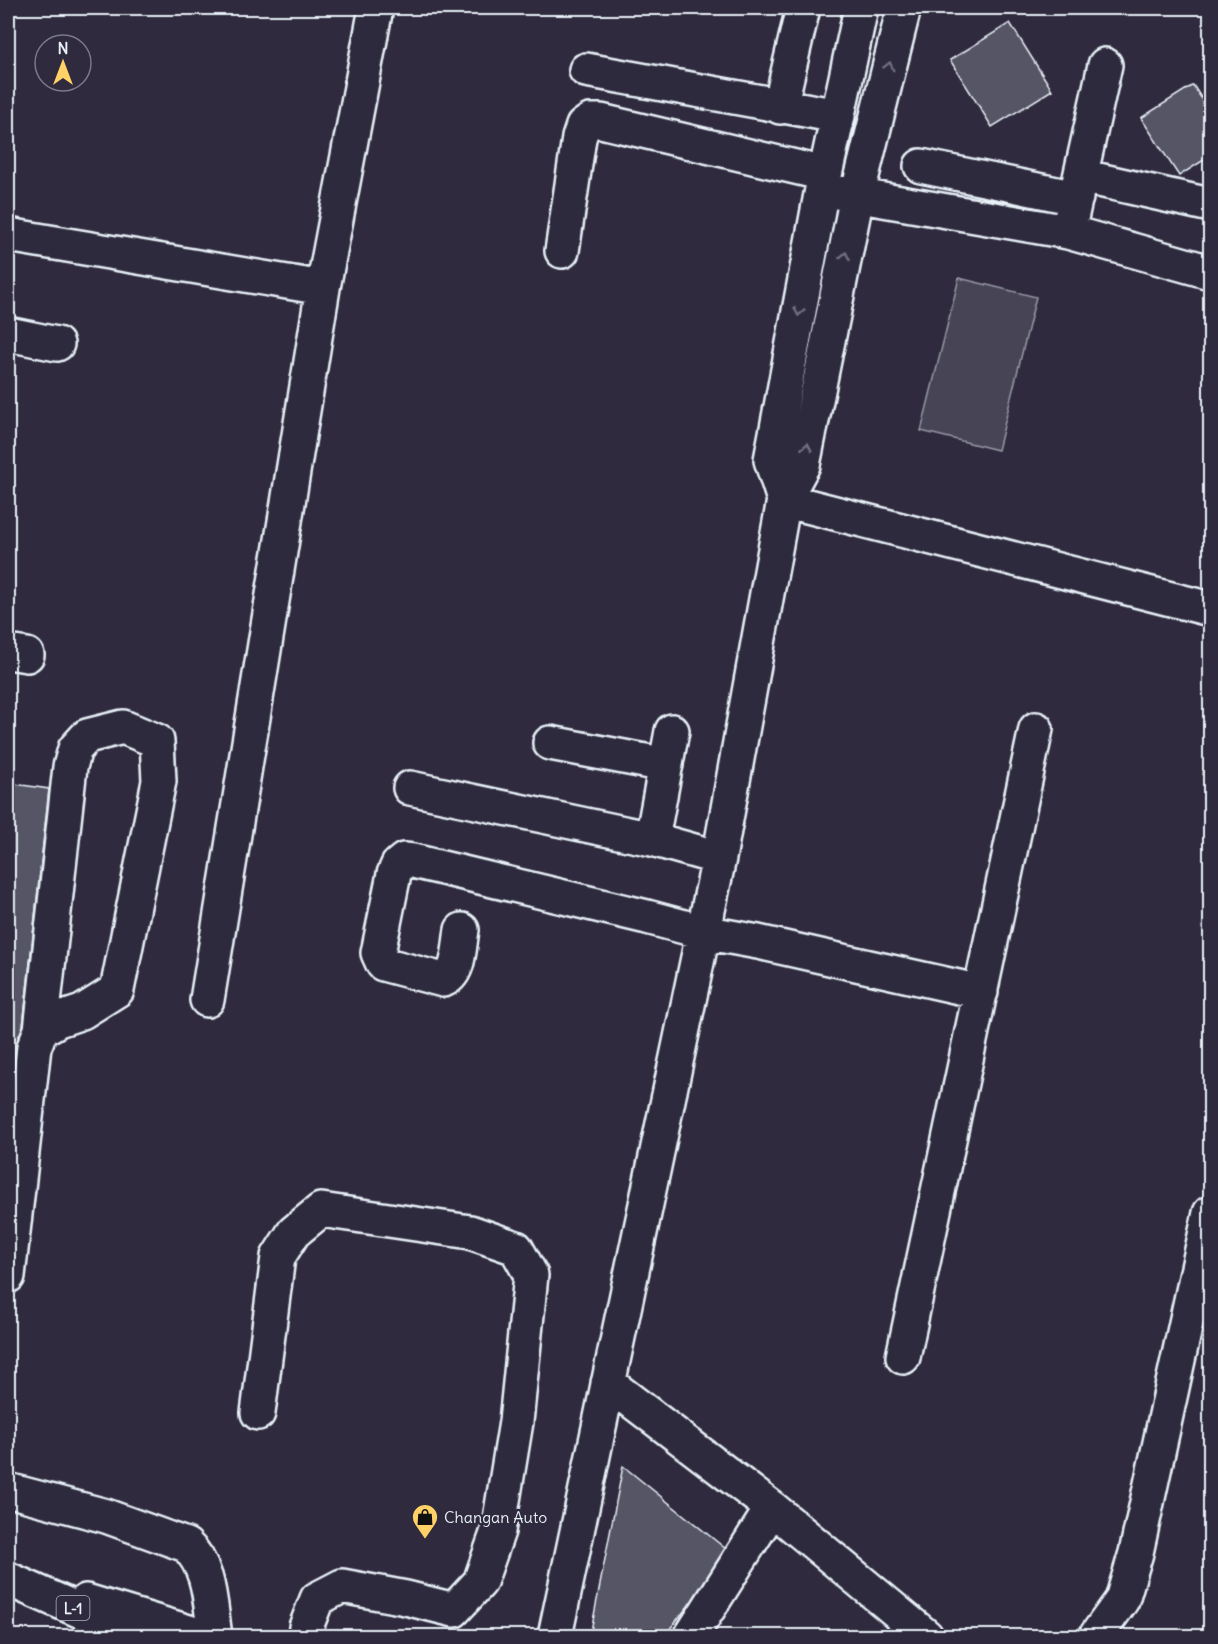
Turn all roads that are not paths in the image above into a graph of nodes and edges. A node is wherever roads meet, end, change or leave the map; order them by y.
1 (376, 8) edge
2 (803, 8) edge
3 (861, 8) edge
4 (904, 8) edge
5 (1105, 65) dead end
6 (586, 70) dead end
7 (780, 107) junction
8 (838, 116) junction
9 (921, 166) dead end
10 (823, 181) junction
11 (1079, 187) junction
12 (857, 196) junction
13 (1210, 205) edge
14 (1068, 232) junction
15 (8, 235) edge
16 (562, 251) dead end
17 (1210, 272) edge
18 (323, 288) junction
19 (8, 334) edge
20 (57, 344) dead end
21 (784, 500) junction
22 (1210, 609) edge
23 (1036, 729) dead end
24 (672, 731) dead end
25 (550, 743) dead end
26 (666, 765) junction
27 (410, 788) dead end
28 (652, 839) junction
29 (719, 858) junction
30 (462, 930) dead end
31 (703, 932) junction
32 (981, 992) junction
33 (207, 1000) dead end
34 (41, 1030) junction
35 (1210, 1213) edge
36 (8, 1276) edge
37 (903, 1357) dead end
38 (608, 1383) junction
39 (258, 1413) dead end
40 (8, 1490) edge
41 (772, 1508) junction
42 (8, 1578) edge
43 (138, 1636) edge
44 (202, 1636) edge
45 (215, 1636) edge
46 (305, 1636) edge
47 (555, 1636) edge
48 (691, 1636) edge
49 (926, 1636) edge
50 (1096, 1636) edge

1 - 18 street
2 - 7 street
3 - 8 street
12 -> 4 street
5 - 11 street
6 - 7 street
7 - 8 street
8 - 10 street
9 - 11 street
10 - 12 street
10 - 16 street
10 -> 21 street
11 - 13 street
11 - 14 street
12 - 14 street
21 -> 12 street
14 - 17 street
15 - 18 street
18 - 33 street
19 - 20 street
21 - 22 street
21 - 29 street
23 - 32 street
24 - 26 street
25 - 26 street
26 - 28 street
27 - 28 street
28 - 29 street
29 - 31 street
30 - 31 street
31 - 32 street
31 - 38 street
32 - 37 street
34 - 34 street
34 - 36 street
35 - 50 street
38 - 41 street
38 - 47 street
39 - 46 street
40 - 45 street
41 - 48 street
41 - 49 street
42 - 43 street, L-1
42 - 44 street

